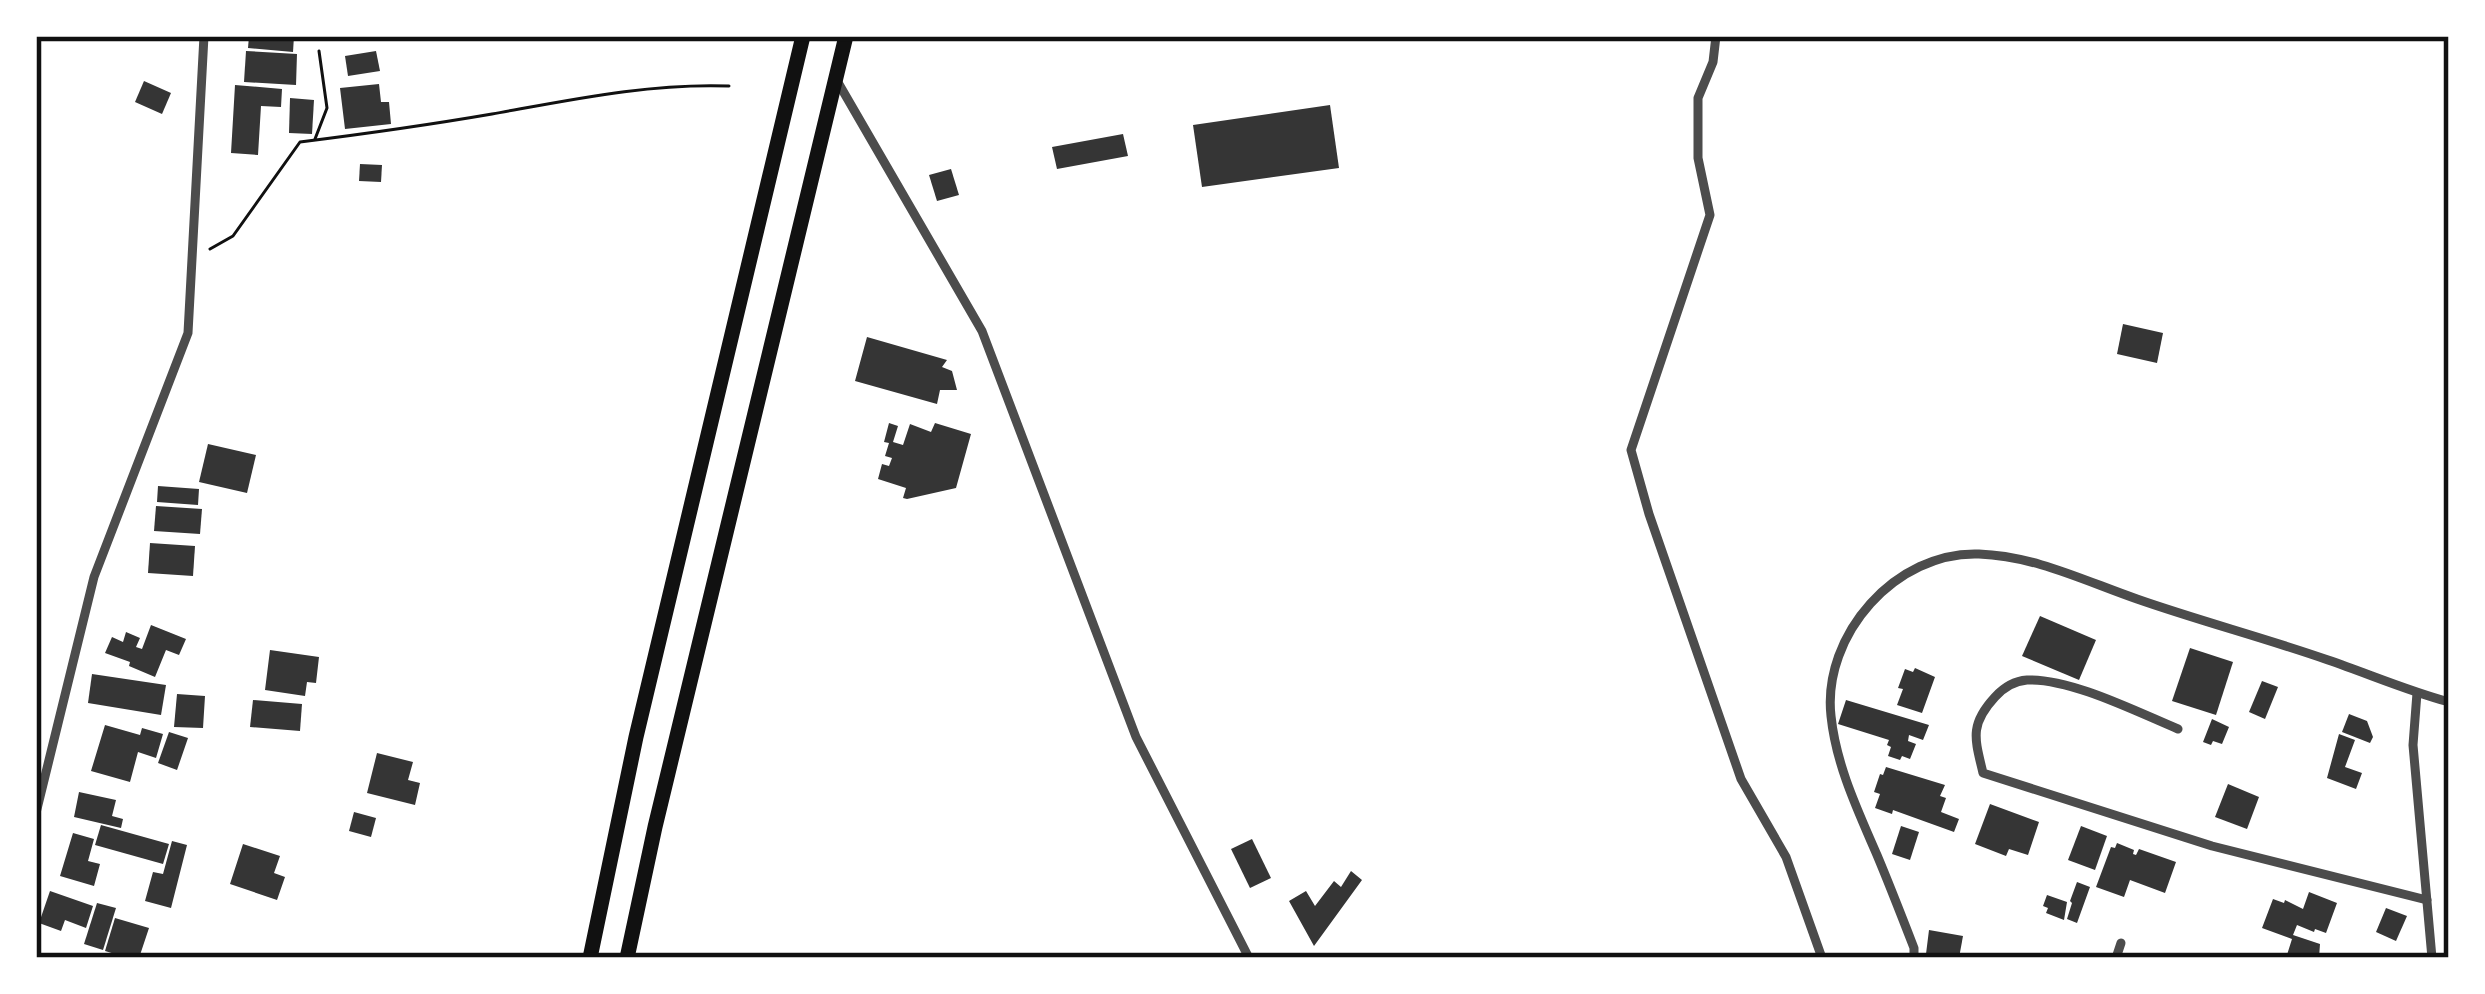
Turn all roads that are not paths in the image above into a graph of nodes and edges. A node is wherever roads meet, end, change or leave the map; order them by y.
1 (204, 36) edge
2 (803, 36) edge
3 (846, 36) edge
4 (1716, 36) edge
5 (836, 80) junction
6 (2417, 693) junction
7 (2449, 702) edge
8 (2178, 729) dead end
9 (36, 813) edge
10 (2427, 900) junction
11 (2121, 943) dead end
12 (590, 958) edge
13 (627, 958) edge
14 (1249, 958) edge
15 (1822, 958) edge
16 (1914, 958) edge
17 (2116, 958) edge
18 (2432, 958) edge

1 - 9 street
2 - 12 highway
3 - 5 highway
4 - 15 street
5 - 13 highway
5 - 14 street
6 - 7 street
6 - 10 street
6 - 16 street
8 - 10 street
10 - 18 street
11 - 17 street

